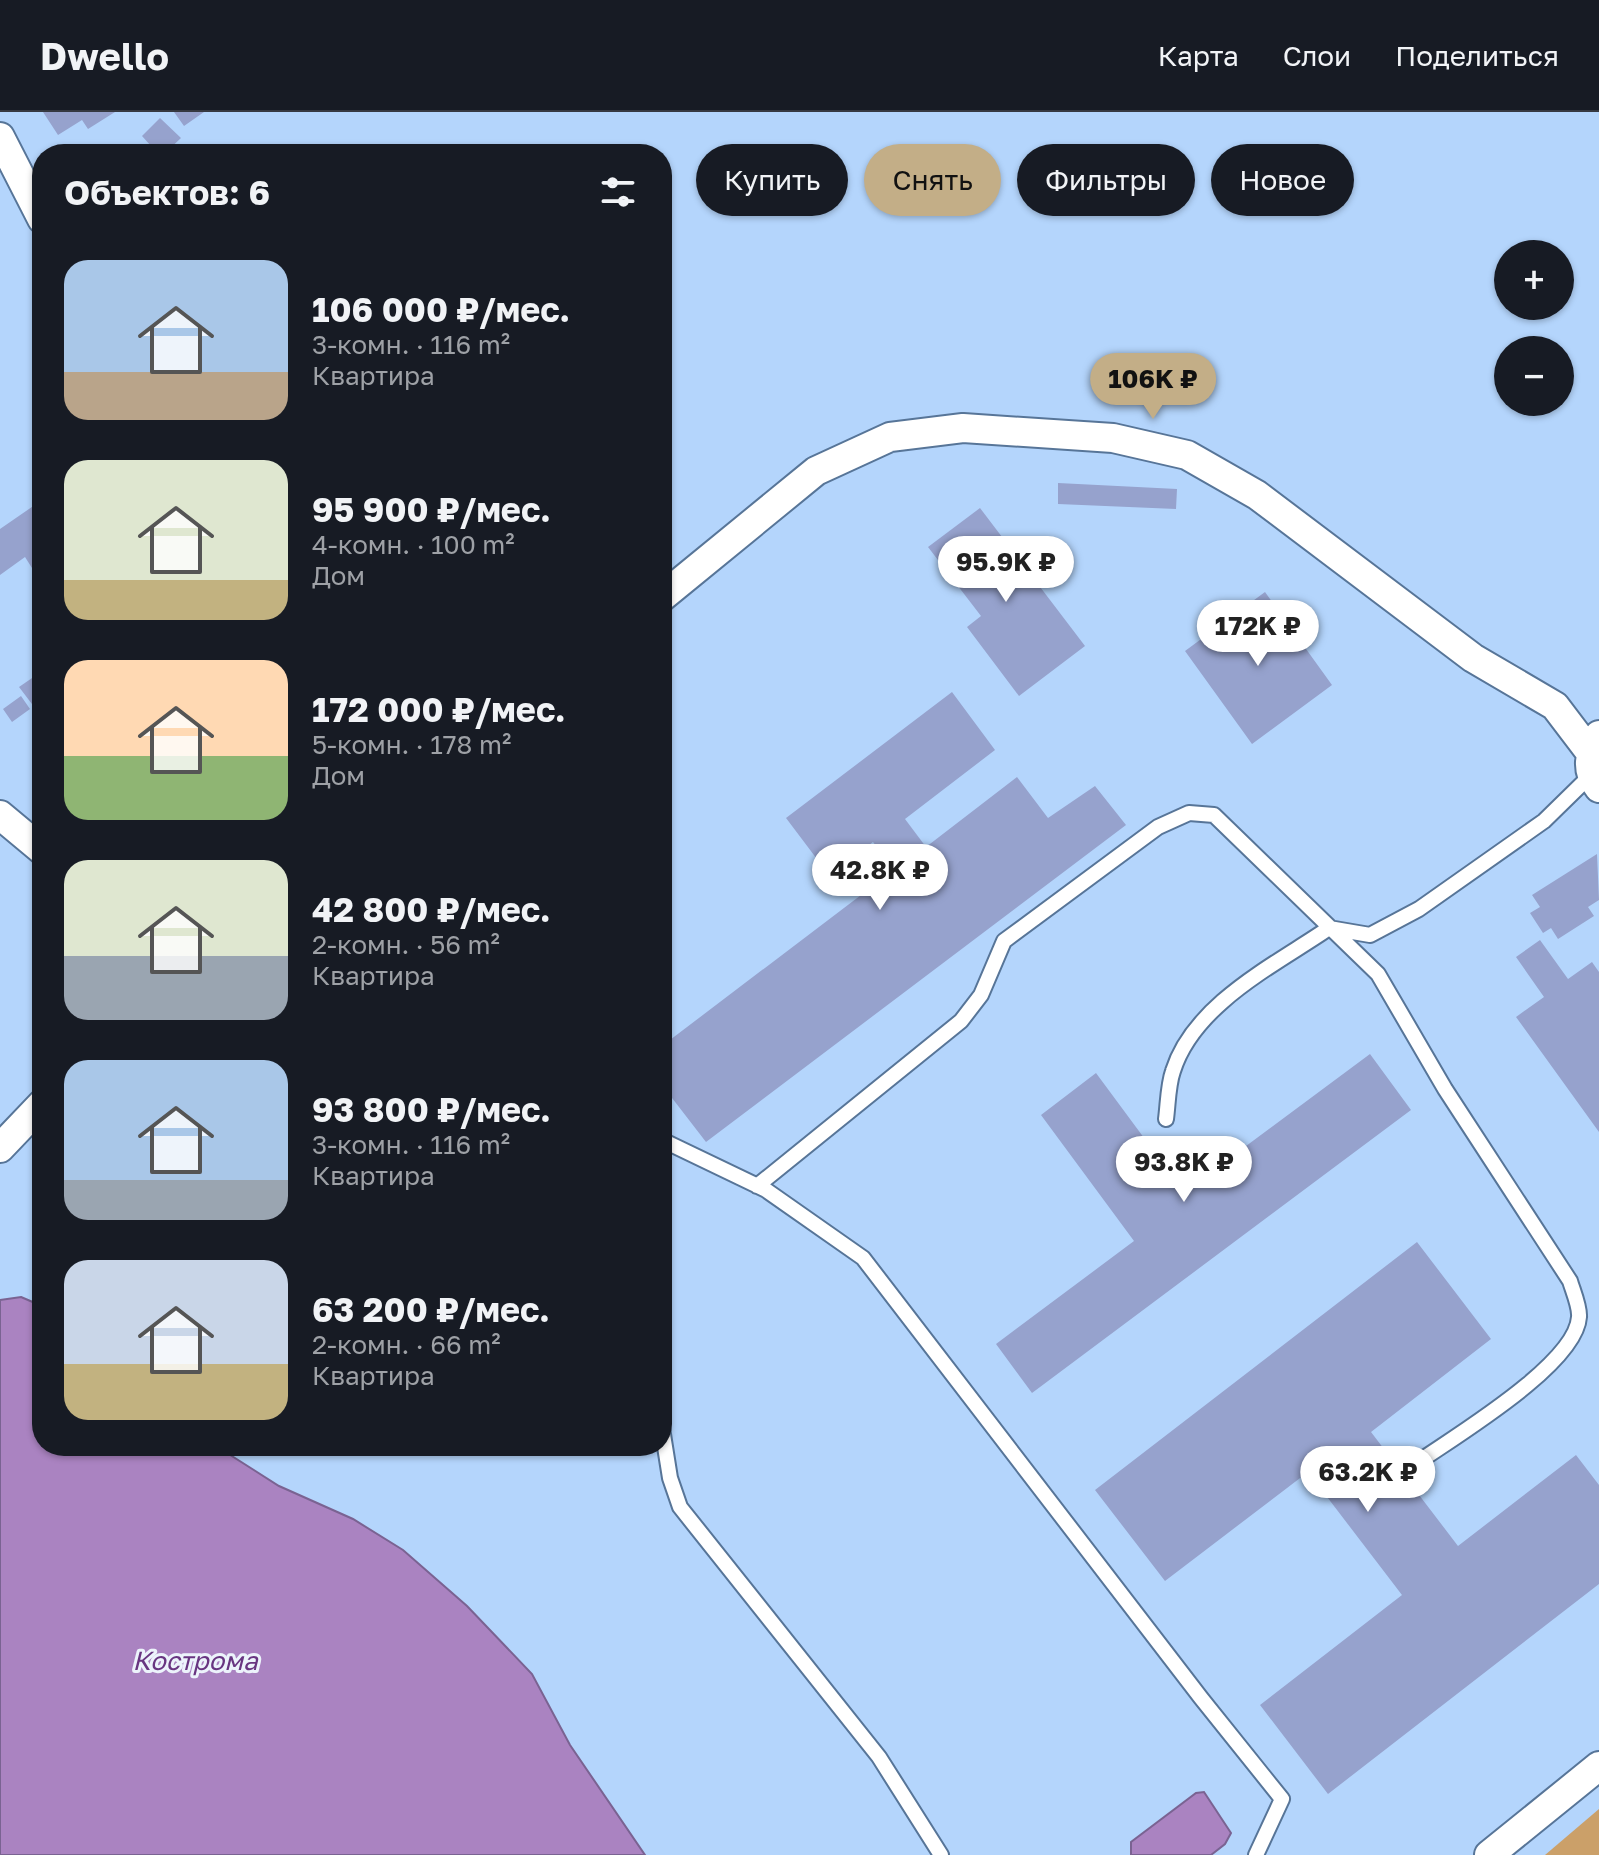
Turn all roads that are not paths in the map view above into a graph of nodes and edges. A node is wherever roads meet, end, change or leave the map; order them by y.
1 (0, 137) edge
2 (32, 199) edge
3 (672, 589) edge
4 (1594, 763) edge
5 (0, 815) edge
6 (32, 842) edge
7 (1329, 928) junction
8 (32, 1114) edge
9 (1166, 1119) dead end
10 (672, 1145) edge
11 (0, 1148) edge
12 (757, 1186) junction
13 (666, 1456) edge
14 (1414, 1465) dead end
15 (1599, 1766) edge
16 (941, 1855) edge
17 (1256, 1855) edge
18 (1489, 1855) edge

1 - 2 street
3 - 4 street
4 - 7 lane
5 - 6 street
7 - 9 lane
7 - 12 lane
7 - 14 lane
8 - 11 street
10 - 12 lane
12 - 17 lane
13 - 16 lane
15 - 18 street

